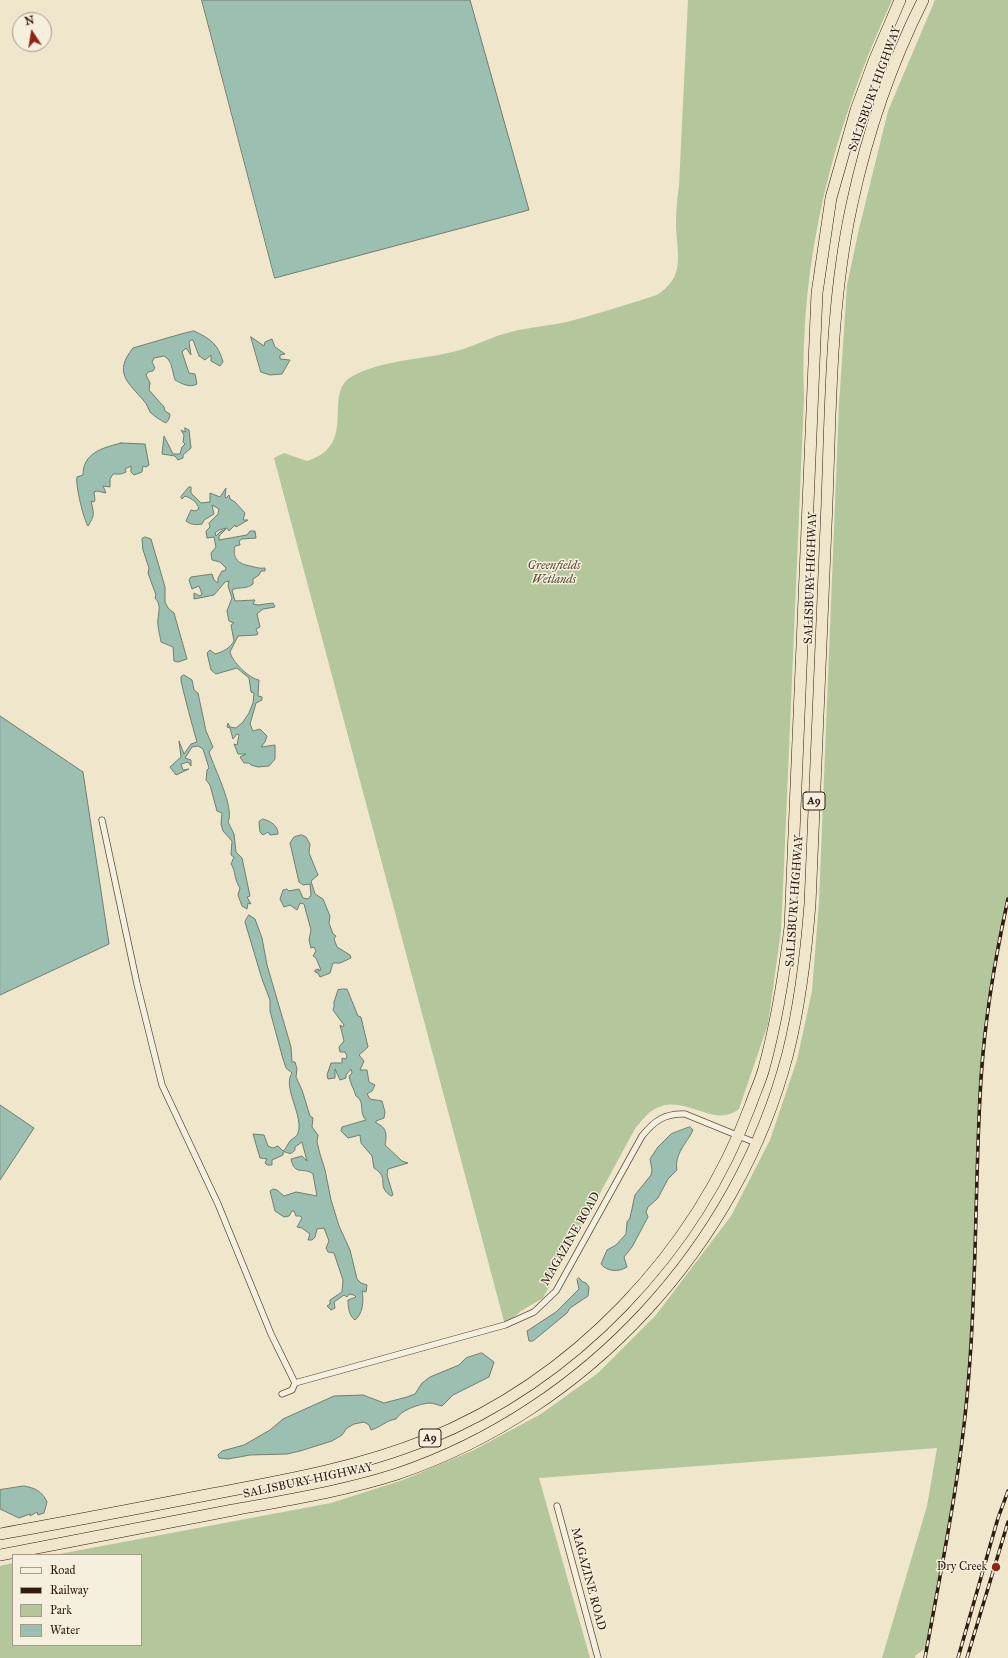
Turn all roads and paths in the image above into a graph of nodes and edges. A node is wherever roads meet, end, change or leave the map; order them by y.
1 (900, 0) edge
2 (923, 0) edge
3 (102, 820) dead end
4 (739, 1136) junction
5 (757, 1144) junction
6 (295, 1383) junction
7 (282, 1394) dead end
8 (558, 1506) dead end
9 (0, 1534) edge
10 (0, 1555) edge
11 (598, 1658) edge

1 - 4 highway, SALISBURY HIGHWAY / A9
2 - 5 highway, SALISBURY HIGHWAY / A9
3 - 6 street
4 - 5 street, MAGAZINE ROAD
4 - 6 street, MAGAZINE ROAD
4 - 9 highway, SALISBURY HIGHWAY / A9
5 - 10 highway, SALISBURY HIGHWAY / A9
6 - 7 street, MAGAZINE ROAD
8 - 11 street, MAGAZINE ROAD

